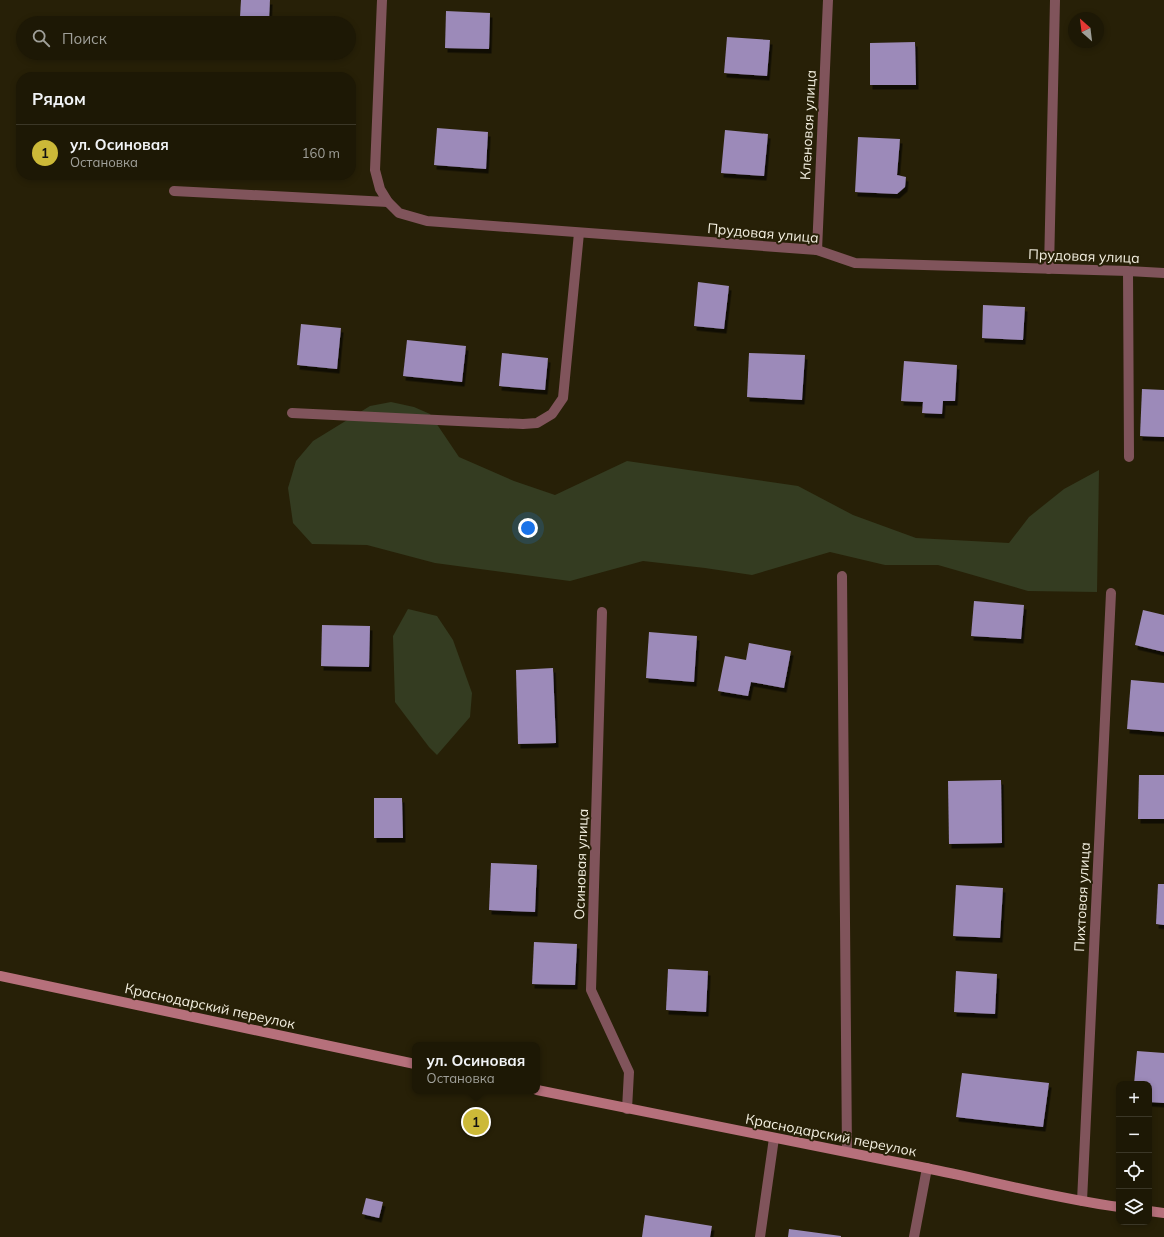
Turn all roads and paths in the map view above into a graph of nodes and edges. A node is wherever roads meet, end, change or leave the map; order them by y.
1 (382, 0) edge
2 (828, 0) edge
3 (1055, 0) edge
4 (174, 191) dead end
5 (388, 202) junction
6 (579, 233) junction
7 (817, 250) junction
8 (1049, 269) junction
9 (1128, 271) junction
10 (1164, 273) edge
11 (292, 413) dead end
12 (1129, 457) dead end
13 (842, 576) dead end
14 (1111, 593) dead end
15 (602, 612) dead end
16 (0, 976) edge
17 (412, 1063) edge
18 (540, 1091) edge
19 (627, 1109) junction
20 (774, 1138) junction
21 (847, 1152) junction
22 (927, 1168) junction
23 (1082, 1202) junction
24 (1116, 1207) edge
25 (1152, 1211) edge
26 (1164, 1213) edge
27 (760, 1237) edge
28 (914, 1237) edge

1 - 5 street
2 - 7 street, Кленовая улица
3 - 8 street
4 - 5 street
5 - 6 street, Прудовая улица
6 - 7 street, Прудовая улица
6 - 11 street
7 - 8 street, Прудовая улица
8 - 9 street, Прудовая улица
9 - 10 street, Прудовая улица
9 - 12 street
13 - 21 street
14 - 23 street, Пихтовая улица
15 - 19 street, Осиновая улица
16 - 17 street, Краснодарский переулок
18 - 19 street, Краснодарский переулок
19 - 20 street, Краснодарский переулок
20 - 21 street, Краснодарский переулок
20 - 27 street
21 - 22 street, Краснодарский переулок
22 - 23 street, Краснодарский переулок
22 - 28 street
23 - 24 street, Краснодарский переулок
25 - 26 street

